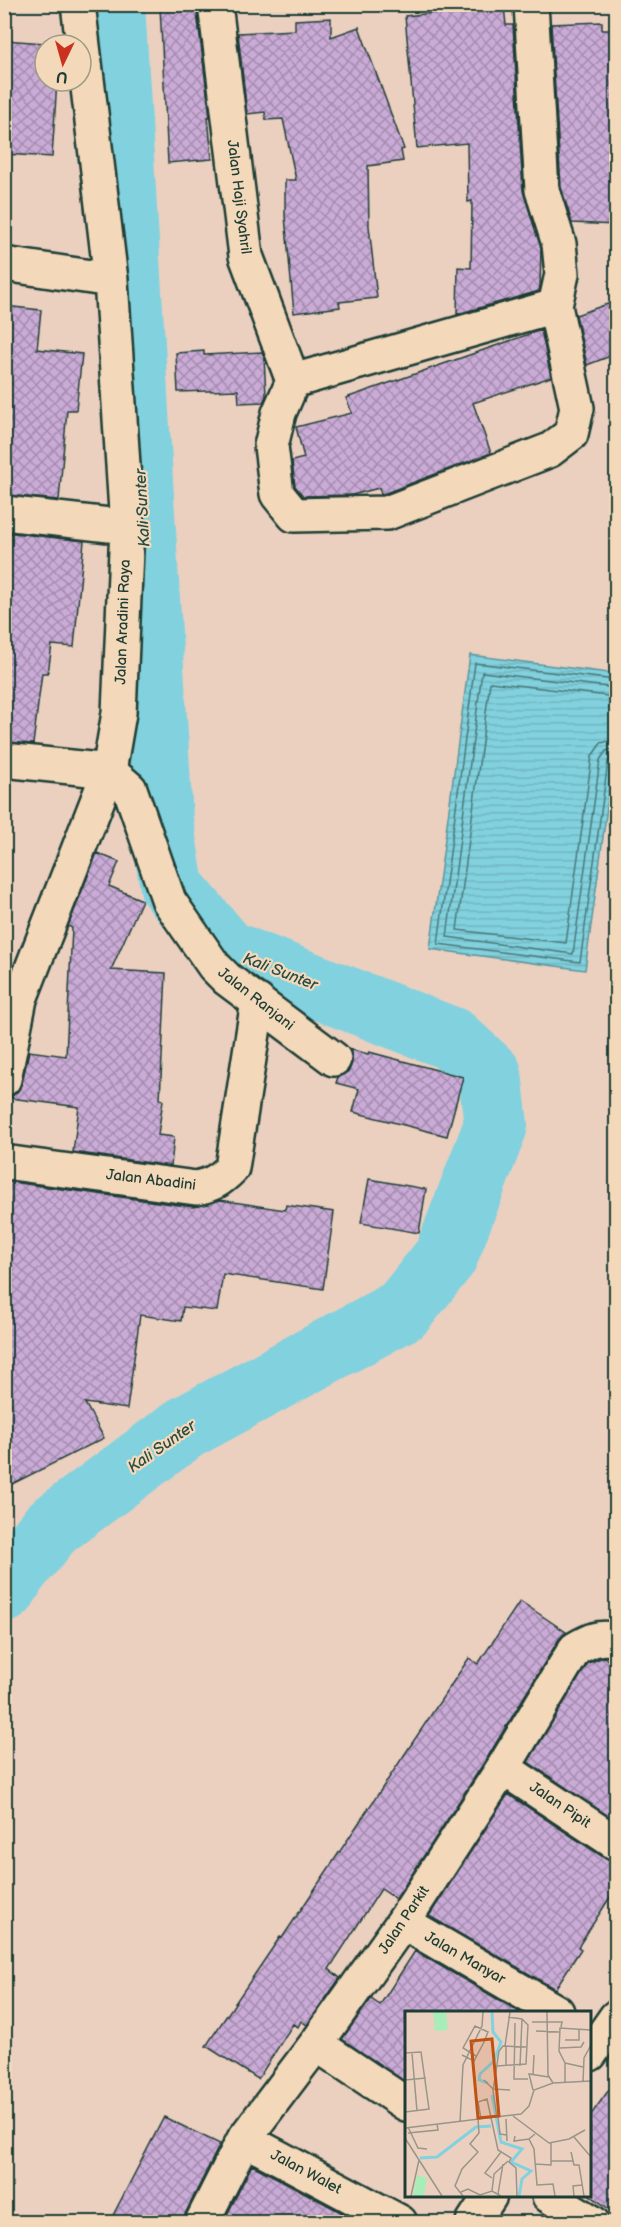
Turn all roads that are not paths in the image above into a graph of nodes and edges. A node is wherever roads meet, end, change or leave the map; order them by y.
1 (78, 4) edge
2 (215, 4) edge
3 (531, 4) edge
4 (4, 264) edge
5 (111, 280) junction
6 (555, 306) junction
7 (293, 381) junction
8 (4, 513) edge
9 (127, 527) junction
10 (4, 760) edge
11 (109, 771) junction
12 (12, 998) edge
13 (258, 1002) junction
14 (334, 1059) dead end
15 (4, 1079) edge
16 (4, 1162) edge
17 (616, 1641) edge
18 (503, 1768) junction
19 (616, 1843) edge
20 (403, 1922) junction
21 (554, 2011) edge
22 (316, 2044) junction
23 (405, 2102) edge
24 (244, 2139) junction
25 (489, 2197) edge
26 (551, 2197) edge
27 (202, 2223) edge
28 (400, 2223) edge
29 (473, 2223) edge
30 (592, 2223) edge

1 - 5 street, Jalan Aradini Raya
2 - 7 street, Jalan Haji Syahril
3 - 6 street
4 - 5 street
5 - 9 street, Jalan Aradini Raya
6 - 7 street
6 - 7 street
8 - 9 street
9 - 11 street, Jalan Aradini Raya
10 - 11 street
11 - 12 street, Jalan Aradini Raya
11 - 13 street, Jalan Ranjani
12 - 15 street, Jalan Aradini Raya
13 - 14 street, Jalan Ranjani
13 - 16 street, Jalan Abadini
17 - 18 street, Jalan Parkit
18 - 19 street, Jalan Pipit
18 - 20 street, Jalan Parkit
20 - 21 street, Jalan Manyar
20 - 22 street, Jalan Parkit
22 - 23 street
22 - 24 street, Jalan Parkit
24 - 27 street, Jalan Parkit
24 - 28 street, Jalan Walet
25 - 29 street
26 - 30 street

